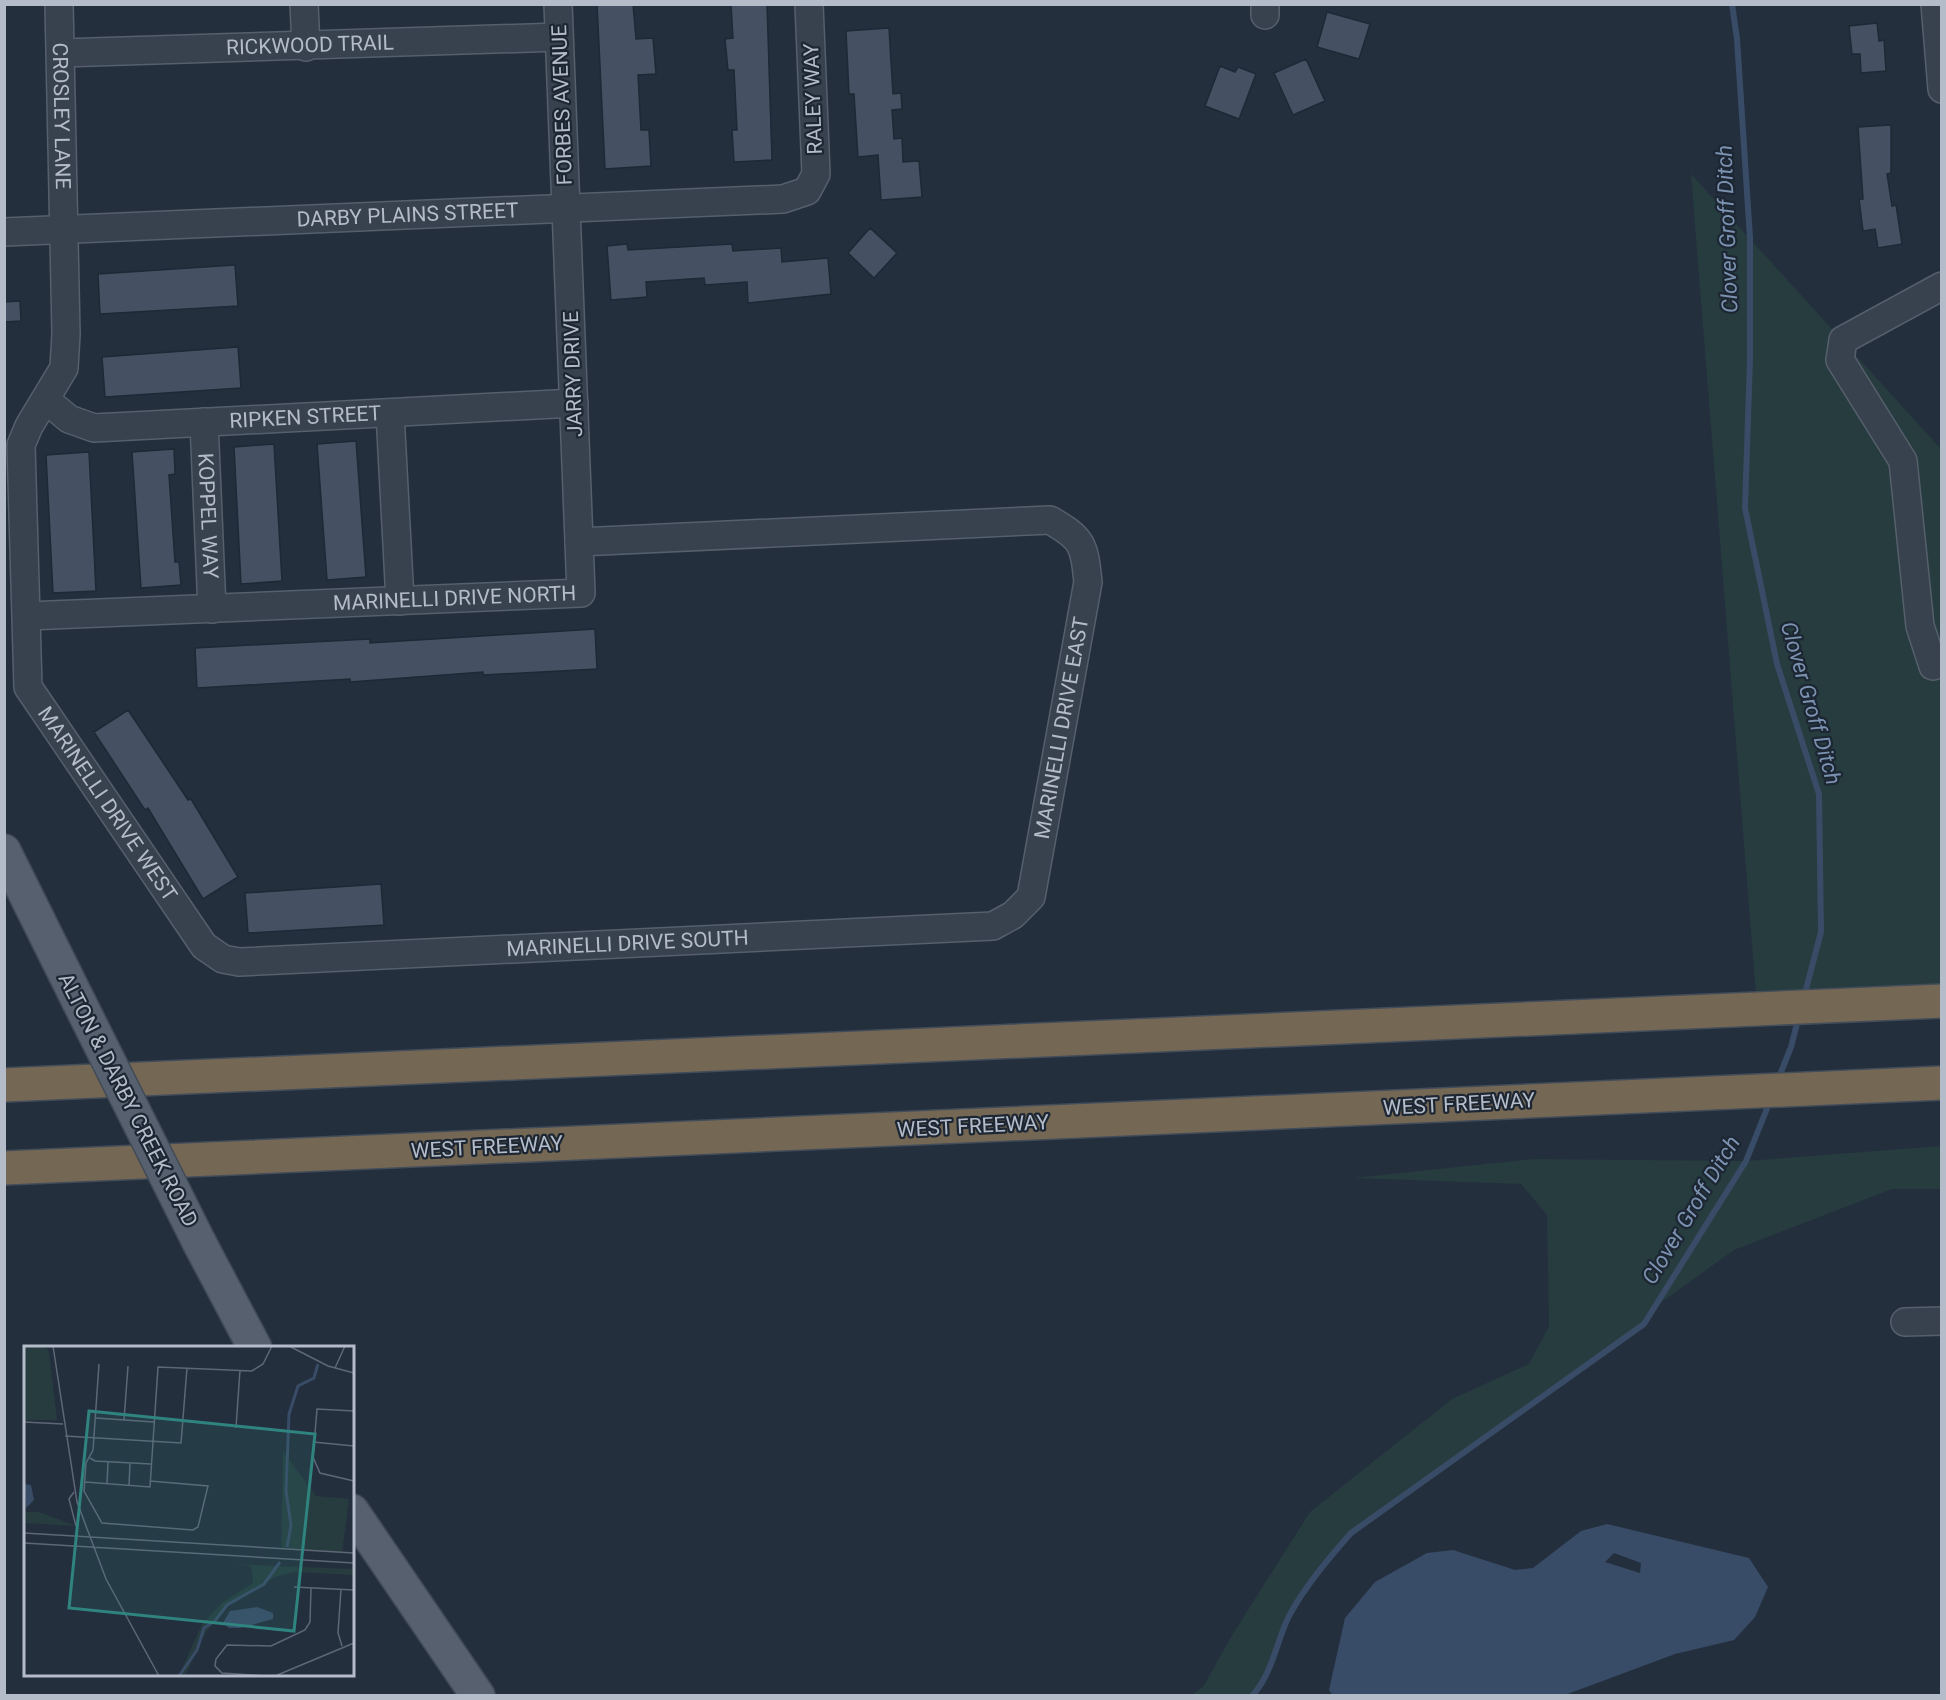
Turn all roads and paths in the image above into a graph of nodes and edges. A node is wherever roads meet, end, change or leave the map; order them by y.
1 (59, 4) edge
2 (304, 4) edge
3 (558, 4) edge
4 (809, 4) edge
5 (1935, 4) edge
6 (559, 37) junction
7 (306, 46) junction
8 (61, 53) junction
9 (1941, 74) edge
10 (807, 191) joint
11 (566, 206) junction
12 (64, 229) junction
13 (4, 232) edge
14 (1941, 286) edge
15 (46, 400) junction
16 (574, 403) junction
17 (390, 413) junction
18 (204, 422) junction
19 (579, 542) junction
20 (400, 601) junction
21 (212, 609) junction
22 (27, 616) junction
23 (1933, 666) dead end
24 (4, 851) edge
25 (1013, 915) joint
26 (239, 962) joint
27 (1941, 1001) edge
28 (1941, 1083) edge
29 (4, 1085) edge
30 (4, 1168) edge
31 (1941, 1321) edge
32 (1905, 1323) dead end
33 (254, 1346) edge
34 (354, 1514) edge
35 (478, 1695) edge

1 - 8 street, CROSLEY LANE
2 - 7 street
3 - 6 street, FORBES AVENUE
4 - 10 street, RALEY WAY
5 - 9 street
6 - 7 street, RICKWOOD TRAIL
6 - 11 street, FORBES AVENUE
7 - 8 street, RICKWOOD TRAIL
8 - 12 street, CROSLEY LANE
10 - 11 street, DARBY PLAINS STREET
11 - 12 street, DARBY PLAINS STREET
11 - 16 street, JARRY DRIVE
12 - 13 street, DARBY PLAINS STREET
12 - 15 street, CROSLEY LANE
14 - 23 street
15 - 18 street, RIPKEN STREET
15 - 22 street, MARINELLI DRIVE WEST
16 - 17 street, RIPKEN STREET
16 - 19 street, JARRY DRIVE
17 - 18 street, RIPKEN STREET
17 - 20 street
18 - 21 street, KOPPEL WAY
19 - 20 street, MARINELLI DRIVE NORTH
19 - 25 street, MARINELLI DRIVE EAST
20 - 21 street, MARINELLI DRIVE NORTH
21 - 22 street, MARINELLI DRIVE NORTH
22 - 26 street, MARINELLI DRIVE WEST
24 - 33 main road, ALTON & DARBY CREEK ROAD, bridge
25 - 26 street, MARINELLI DRIVE SOUTH
27 - 29 highway
28 - 30 highway, WEST FREEWAY
31 - 32 street
34 - 35 main road

